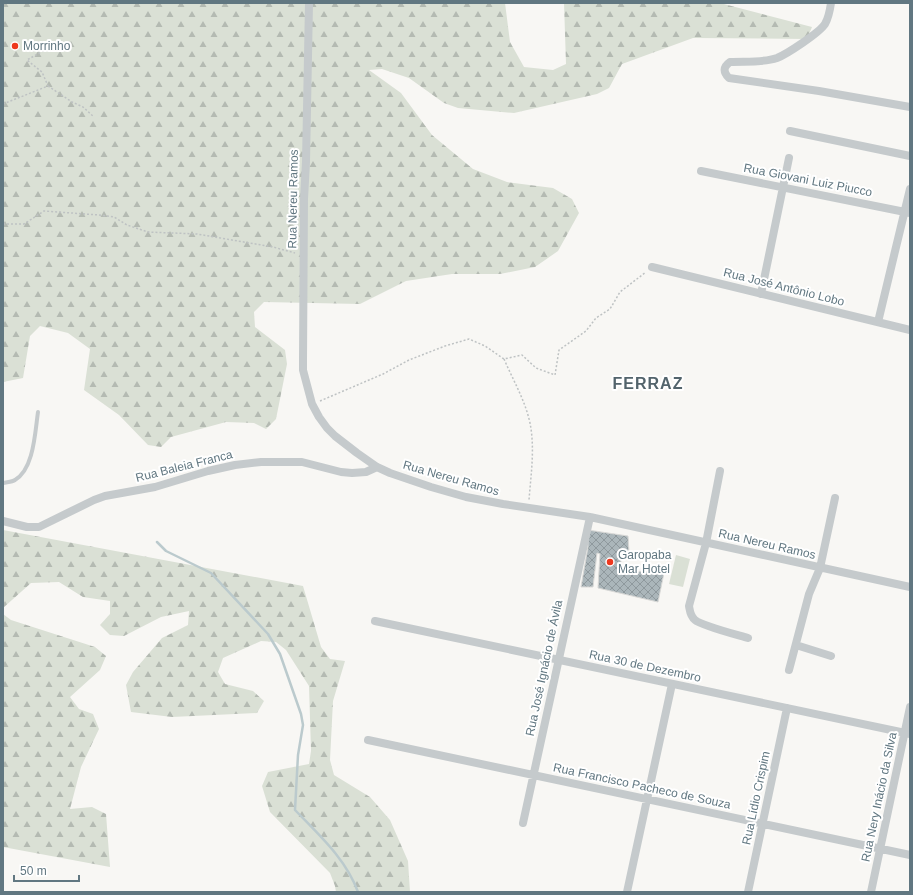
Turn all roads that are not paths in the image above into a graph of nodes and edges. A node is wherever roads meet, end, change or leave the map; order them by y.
1 (309, 3) edge
2 (831, 3) edge
3 (910, 107) edge
4 (790, 131) dead end
5 (910, 156) edge
6 (788, 158) dead end
7 (701, 171) dead end
8 (782, 188) junction
9 (910, 190) edge
10 (907, 212) edge
11 (652, 268) road end
12 (761, 294) junction
13 (878, 322) junction
14 (910, 330) edge
15 (38, 412) dead end
16 (377, 467) junction
17 (720, 471) dead end
18 (3, 483) edge
19 (835, 498) dead end
20 (590, 517) junction
21 (3, 521) edge
22 (706, 543) junction
23 (820, 568) junction
24 (910, 588) edge
25 (375, 621) dead end
26 (748, 638) dead end
27 (796, 645) junction
28 (831, 656) dead end
29 (558, 660) junction
30 (789, 670) dead end
31 (672, 684) junction
32 (910, 707) edge
33 (787, 708) junction
34 (907, 734) edge
35 (368, 740) dead end
36 (533, 775) junction
37 (647, 799) junction
38 (522, 823) dead end
39 (762, 824) junction
40 (880, 848) junction
41 (910, 855) edge
42 (627, 892) edge
43 (748, 892) edge
44 (871, 892) edge

1 - 16 street, Rua Nereu Ramos
2 - 3 street
4 - 5 street
6 - 8 street
7 - 8 street, Rua Giovani Luiz Piucco
8 - 10 street, Rua Giovani Luiz Piucco
8 - 12 street
9 - 10 street
10 - 13 street
11 - 12 street, Rua José Antônio Lobo
12 - 13 street, Rua José Antônio Lobo
13 - 14 street, Rua José Antônio Lobo
15 - 18 lane
16 - 20 street, Rua Nereu Ramos
16 - 21 street, Rua Baleia Franca
17 - 22 street
19 - 23 street
20 - 22 street, Rua Nereu Ramos
20 - 29 street, Rua José Ignácio de Ávila
22 - 23 street, Rua Nereu Ramos
22 - 26 street
23 - 24 street, Rua Nereu Ramos
23 - 27 street
25 - 29 street, Rua 30 de Dezembro
27 - 28 street
27 - 30 street
29 - 31 street, Rua 30 de Dezembro
29 - 36 street, Rua José Ignácio de Ávila
31 - 33 street, Rua 30 de Dezembro
31 - 37 street
32 - 34 street, Rua Nery Inácio da Silva
33 - 34 street, Rua 30 de Dezembro
33 - 39 street, Rua Lídio Crispim
34 - 40 street, Rua Nery Inácio da Silva
35 - 36 street, Rua Francisco Pacheco de Souza
36 - 37 street, Rua Francisco Pacheco de Souza
36 - 38 street, Rua José Ignácio de Ávila
37 - 39 street, Rua Francisco Pacheco de Souza
37 - 42 street
39 - 40 street, Rua Francisco Pacheco de Souza
39 - 43 street, Rua Lídio Crispim
40 - 41 street, Rua Francisco Pacheco de Souza
40 - 44 street, Rua Nery Inácio da Silva

